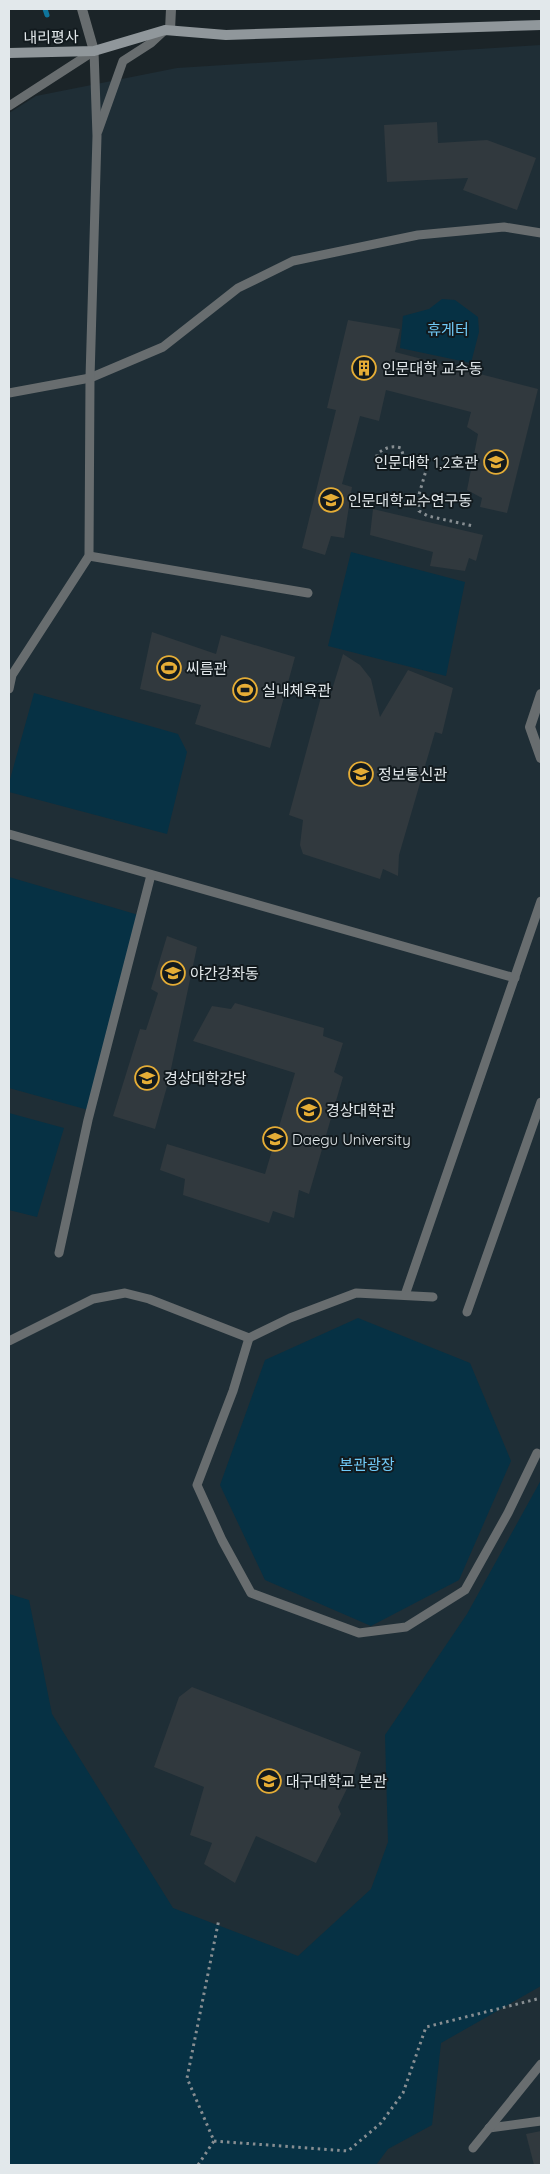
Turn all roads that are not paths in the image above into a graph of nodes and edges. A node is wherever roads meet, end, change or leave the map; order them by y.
1 (82, 9) edge
2 (171, 9) edge
3 (541, 25) edge
4 (168, 30) junction
5 (94, 52) junction
6 (9, 53) edge
7 (9, 106) edge
8 (97, 136) junction
9 (541, 233) edge
10 (90, 378) junction
11 (9, 392) edge
12 (89, 556) junction
13 (308, 593) dead end
14 (9, 689) edge
15 (541, 694) edge
16 (541, 758) edge
17 (9, 834) edge
18 (151, 875) junction
19 (541, 901) edge
20 (515, 978) junction
21 (541, 1102) edge
22 (59, 1253) dead end
23 (405, 1295) junction
24 (433, 1297) dead end
25 (467, 1312) dead end
26 (249, 1338) junction
27 (9, 1341) edge
28 (537, 1453) dead end
29 (541, 2064) edge
30 (541, 2121) edge
31 (489, 2128) junction
32 (473, 2148) dead end

1 - 5 street
2 - 4 street
3 - 4 street
4 - 5 street, 내리평사
4 - 8 lane
5 - 6 street, 내리평사
5 - 7 lane
5 - 8 lane
8 - 10 lane
9 - 10 lane
10 - 11 lane
10 - 12 lane
12 - 13 lane
12 - 14 lane
15 - 16 street
17 - 18 lane
18 - 20 lane
18 - 22 lane
19 - 20 lane
20 - 23 lane
21 - 25 lane
23 - 24 lane
23 - 26 lane
26 - 27 lane
26 - 28 lane
29 - 31 lane
30 - 31 lane
31 - 32 lane

